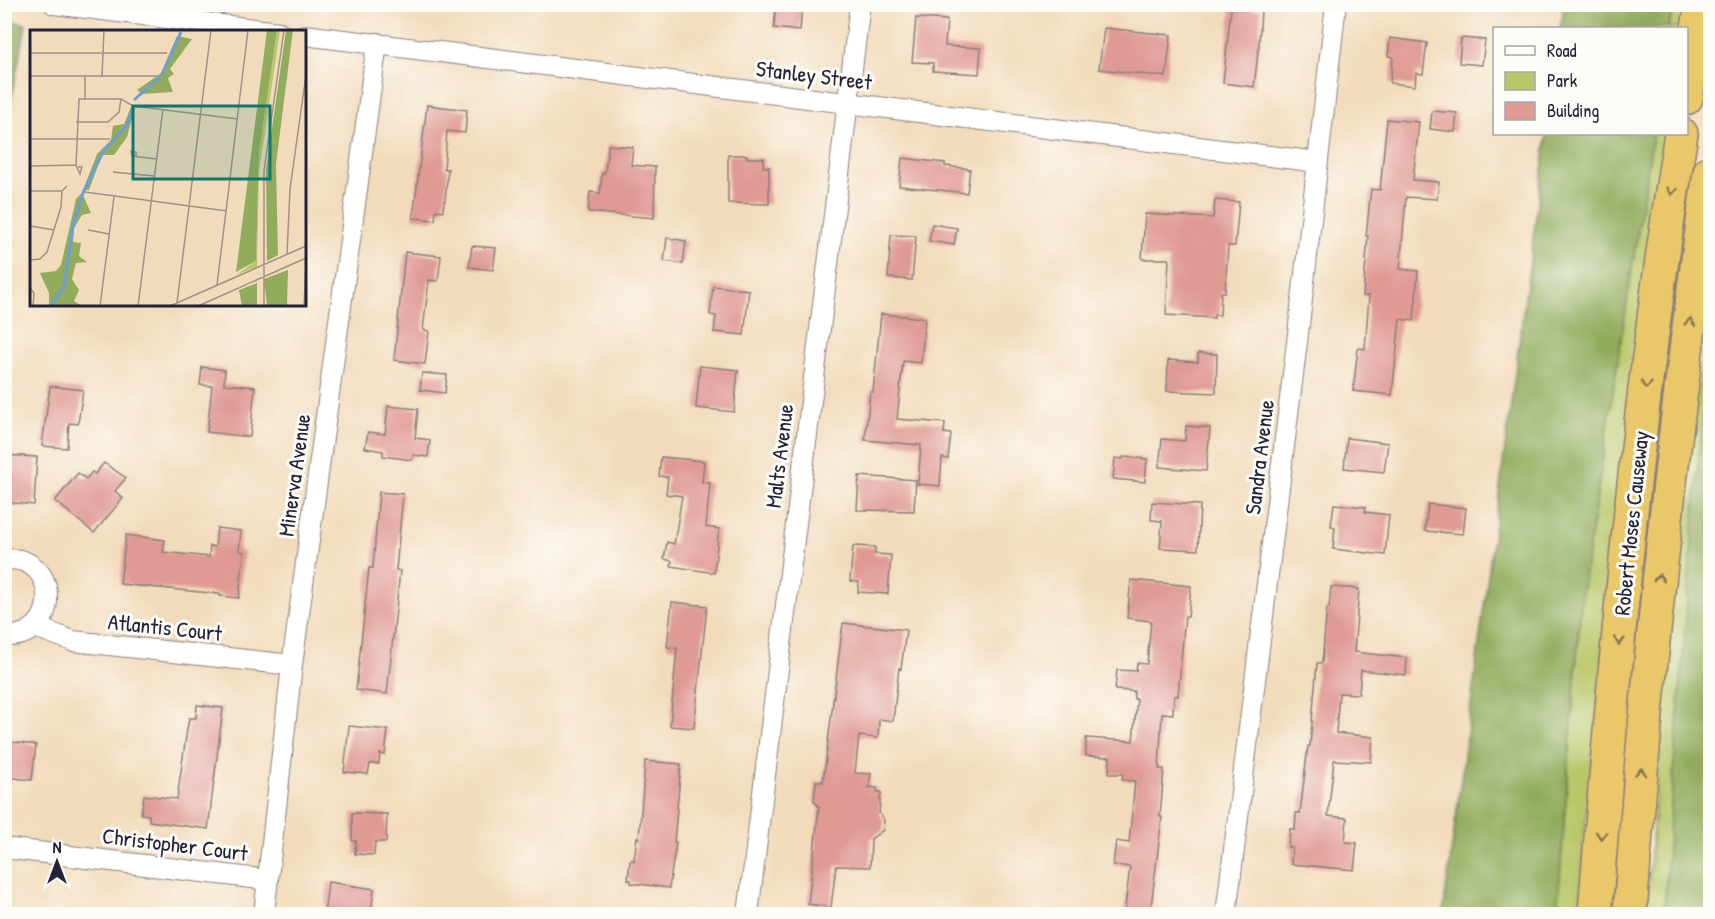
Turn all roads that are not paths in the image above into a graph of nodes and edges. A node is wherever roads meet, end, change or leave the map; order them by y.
1 (54, 4) edge
2 (860, 4) edge
3 (1336, 4) edge
4 (1702, 4) edge
5 (263, 30) edge
6 (306, 35) edge
7 (377, 43) junction
8 (1688, 86) edge
9 (847, 104) junction
10 (1681, 135) edge
11 (1318, 162) junction
12 (1710, 172) edge
13 (4, 560) edge
14 (35, 627) junction
15 (4, 636) edge
16 (292, 665) junction
17 (4, 848) edge
18 (268, 880) junction
19 (264, 915) edge
20 (748, 915) edge
21 (1226, 915) edge
22 (1595, 915) edge
23 (1630, 915) edge

1 - 5 street
2 - 9 street, Malts Avenue
3 - 11 street, Sandra Avenue
4 - 8 highway
6 - 7 street, Stanley Street
7 - 9 street, Stanley Street
7 - 16 street, Minerva Avenue
9 - 11 street, Stanley Street
9 - 20 street, Malts Avenue
10 -> 22 highway, Robert Moses Causeway
11 - 21 street, Sandra Avenue
23 -> 12 highway, Robert Moses Causeway
13 - 14 street
14 - 15 street
14 - 16 street, Atlantis Court
16 - 18 street, Minerva Avenue
17 - 18 street, Christopher Court
18 - 19 street, Minerva Avenue

